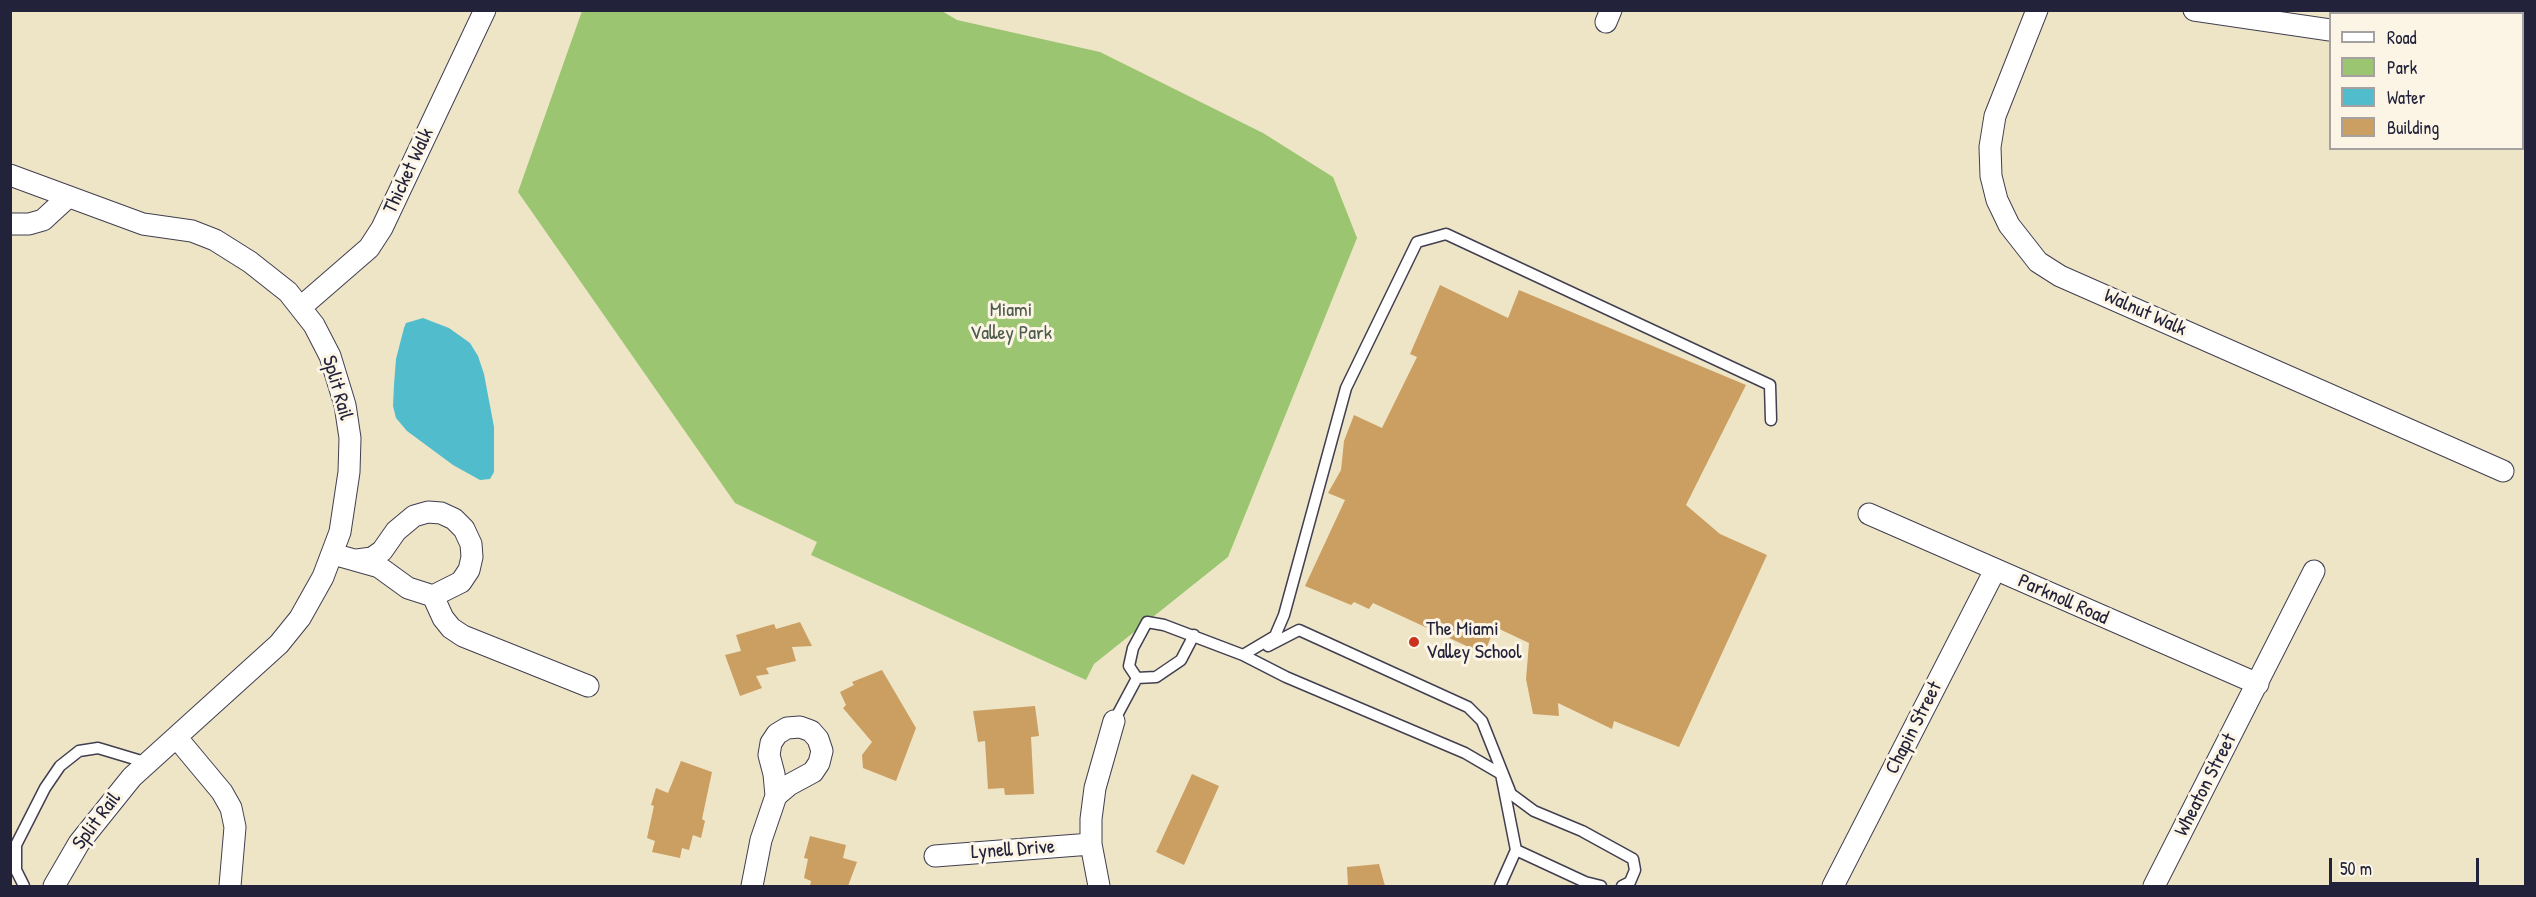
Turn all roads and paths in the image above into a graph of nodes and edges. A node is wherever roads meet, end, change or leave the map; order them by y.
1 (485, 10) edge
2 (2037, 10) edge
3 (2194, 10) edge
4 (2329, 30) edge
5 (10, 175) edge
6 (68, 197) junction
7 (10, 224) edge
8 (302, 307) junction
9 (1771, 420) dead end
10 (2503, 471) dead end
11 (1869, 513) dead end
12 (333, 554) junction
13 (357, 560) junction
14 (1995, 570) junction
15 (2314, 571) dead end
16 (433, 596) junction
17 (1194, 636) junction
18 (1243, 655) junction
19 (1137, 678) junction
20 (2258, 684) junction
21 (588, 686) dead end
22 (1114, 722) joint
23 (177, 738) junction
24 (149, 763) junction
25 (1501, 774) junction
26 (776, 796) dead end
27 (1091, 844) junction
28 (1516, 850) junction
29 (934, 856) dead end
30 (24, 886) edge
31 (54, 886) edge
32 (230, 886) edge
33 (752, 886) edge
34 (1099, 886) edge
35 (1500, 886) edge
36 (1601, 886) edge
37 (1622, 886) edge
38 (1833, 886) edge
39 (2154, 886) edge

1 - 8 street, Thicket Walk
2 - 10 street, Walnut Walk
3 - 4 street
5 - 6 street, Split Rail
6 - 7 street
6 - 8 street, Split Rail
8 - 12 street, Split Rail
9 - 18 lane
11 - 14 street, Parknoll Road
12 - 13 street
12 - 23 street, Split Rail
13 - 16 street
13 - 16 street
14 - 20 street, Parknoll Road
14 - 38 street, Chapin Street
15 - 20 street, Wheaton Street
16 - 21 street
17 - 18 lane
17 - 19 lane
17 - 19 lane
18 - 25 lane
18 - 25 lane
19 - 22 lane
20 - 39 street, Wheaton Street
22 - 27 street
23 - 24 street, Split Rail
23 - 32 street
24 - 30 lane
24 - 31 street, Split Rail
25 - 28 lane
25 - 37 lane
26 - 33 street
27 - 29 street, Lynell Drive
27 - 34 street
28 - 35 lane
28 - 36 lane

